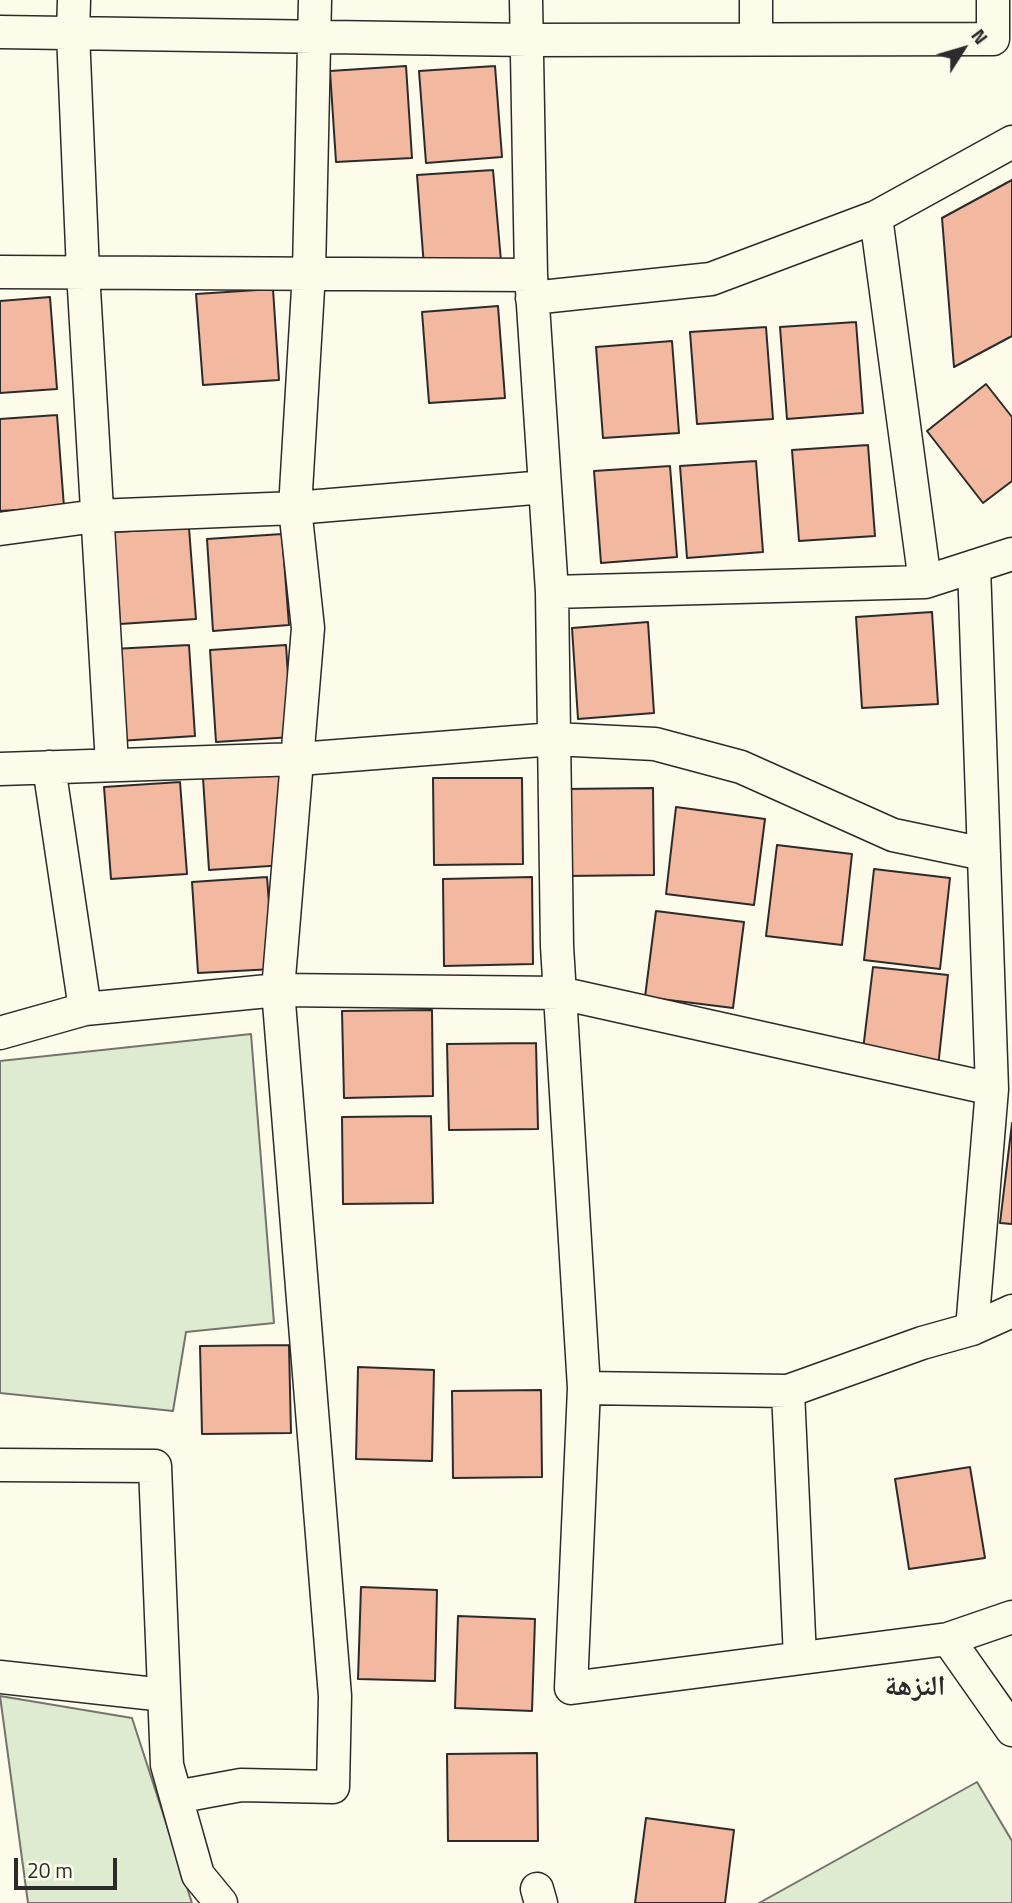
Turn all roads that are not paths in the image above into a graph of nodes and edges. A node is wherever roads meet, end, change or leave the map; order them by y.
1 (74, 0) edge
2 (315, 0) edge
3 (526, 0) edge
4 (756, 0) edge
5 (993, 0) edge
6 (0, 32) edge
7 (73, 33) junction
8 (314, 35) junction
9 (757, 38) junction
10 (527, 40) junction
11 (1012, 142) edge
12 (876, 218) junction
13 (0, 272) edge
14 (83, 272) junction
15 (309, 272) junction
16 (531, 286) junction
17 (545, 487) junction
18 (295, 508) junction
19 (96, 516) junction
20 (0, 529) edge
21 (1012, 554) edge
22 (974, 566) junction
23 (925, 582) junction
24 (552, 592) junction
25 (554, 738) junction
26 (299, 760) junction
27 (112, 764) junction
28 (49, 767) junction
29 (0, 769) edge
30 (984, 854) junction
31 (278, 990) junction
32 (560, 993) junction
33 (85, 1009) junction
34 (0, 1033) edge
35 (992, 1088) junction
36 (1012, 1311) edge
37 (972, 1329) junction
38 (584, 1388) junction
39 (788, 1391) junction
40 (0, 1465) edge
41 (1012, 1617) edge
42 (948, 1639) junction
43 (800, 1658) junction
44 (0, 1677) edge
45 (164, 1695) junction
46 (1012, 1730) edge
47 (176, 1797) junction
48 (221, 1903) edge

1 - 7 street
2 - 8 street
3 - 10 street
4 - 9 street
5 - 9 street
6 - 7 street
7 - 8 street
7 - 14 street
8 - 10 street
8 - 15 street
9 - 10 street
10 - 16 street
11 - 12 street
12 - 16 street
12 - 23 street
13 - 14 street
14 - 15 street
14 - 19 street
15 - 16 street
15 - 18 street
16 - 17 street
17 - 18 street
17 - 24 street
18 - 19 street
18 - 26 street
19 - 20 street
19 - 27 street
21 - 22 street
22 - 23 street
22 - 30 street
23 - 24 street
24 - 25 street
25 - 26 street
25 - 30 street
25 - 32 street
26 - 27 street
26 - 31 street
27 - 28 street
28 - 29 street
28 - 33 street
30 - 35 street
31 - 32 street
31 - 33 street
31 - 47 street
32 - 35 street
32 - 38 street
33 - 34 street
35 - 37 street
36 - 37 street
37 - 39 street
38 - 39 street
38 - 43 street
39 - 43 street
40 - 45 street
41 - 42 street
42 - 43 street
42 - 46 street
44 - 45 street
45 - 47 street
47 - 48 street

